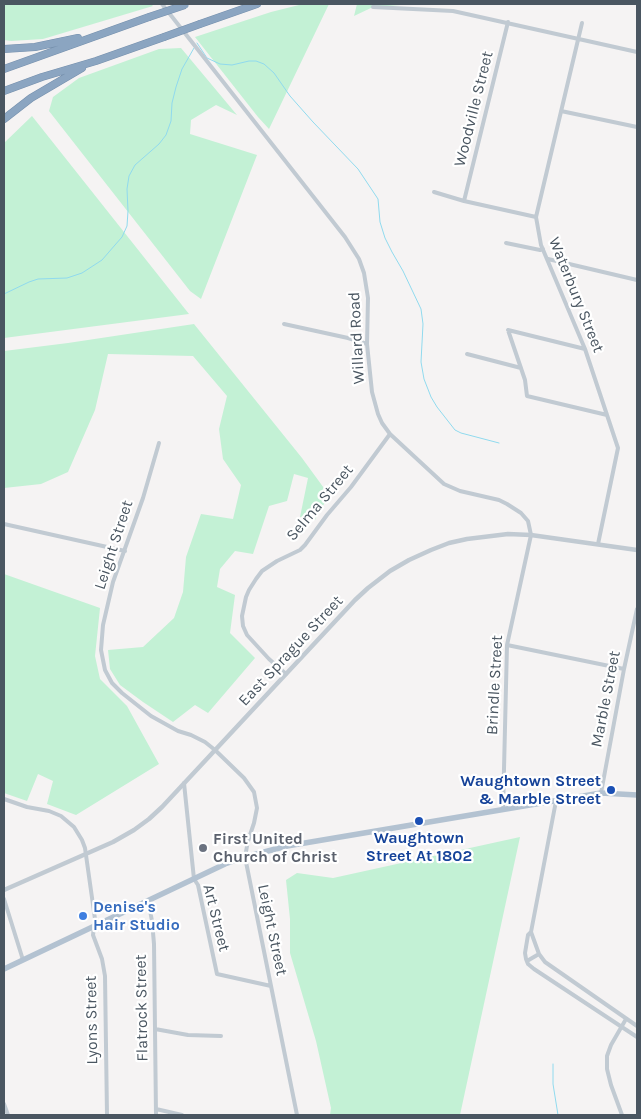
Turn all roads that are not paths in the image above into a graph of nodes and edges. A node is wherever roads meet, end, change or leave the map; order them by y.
1 (162, 4) edge
2 (187, 4) edge
3 (257, 4) edge
4 (374, 7) dead end
5 (508, 22) junction
6 (582, 23) dead end
7 (118, 28) junction
8 (579, 39) junction
9 (4, 49) edge
10 (637, 52) edge
11 (96, 61) junction
12 (4, 69) edge
13 (4, 91) edge
14 (561, 111) junction
15 (4, 119) edge
16 (637, 127) edge
17 (434, 192) dead end
18 (464, 201) junction
19 (536, 217) junction
20 (506, 243) dead end
21 (543, 249) junction
22 (548, 259) junction
23 (637, 280) edge
24 (284, 324) dead end
25 (367, 344) junction
26 (586, 349) junction
27 (467, 354) dead end
28 (521, 368) junction
29 (607, 415) junction
30 (390, 434) junction
31 (159, 443) dead end
32 (4, 524) edge
33 (531, 535) junction
34 (598, 544) junction
35 (637, 550) edge
36 (125, 551) junction
37 (637, 609) edge
38 (508, 645) junction
39 (624, 669) junction
40 (286, 674) junction
41 (215, 750) junction
42 (184, 783) junction
43 (601, 793) junction
44 (637, 795) edge
45 (4, 799) edge
46 (556, 801) junction
47 (503, 810) junction
48 (85, 855) junction
49 (244, 857) junction
50 (194, 879) junction
51 (4, 890) edge
52 (4, 899) edge
53 (148, 900) junction
54 (94, 926) junction
55 (531, 932) junction
56 (539, 954) junction
57 (23, 960) junction
58 (527, 961) junction
59 (4, 970) edge
60 (271, 986) junction
61 (626, 1019) junction
62 (637, 1026) edge
63 (622, 1027) junction
64 (155, 1030) junction
65 (222, 1036) dead end
66 (637, 1037) edge
67 (4, 1104) edge
68 (156, 1109) junction
69 (8, 1115) edge
70 (106, 1115) edge
71 (156, 1115) edge
72 (182, 1115) edge
73 (297, 1115) edge
74 (622, 1115) edge

1 - 25 street, Willard Road
2 - 7 highway, bridge
3 - 11 highway, bridge
4 - 5 street
5 - 8 street
5 - 18 street, Woodville Street
6 - 8 street, Waterbury Street
7 - 9 highway
7 - 12 highway
8 - 10 street
8 - 14 street, Waterbury Street
11 - 13 highway
11 - 15 highway
14 - 16 street
14 - 19 street, Waterbury Street
17 - 18 street
18 - 19 street
19 - 21 street, Waterbury Street
20 - 21 street
21 - 22 street, Waterbury Street
22 - 23 street
22 - 26 street, Waterbury Street
24 - 25 street
25 - 30 street, Willard Road
26 - 28 street
26 - 29 street, Waterbury Street
27 - 28 street
28 - 29 street
29 - 34 street, Waterbury Street
30 - 33 street, Willard Road
30 - 40 street, Selma Street
31 - 36 street, Leight Street
32 - 36 street
33 - 34 street, East Sprague Street
33 - 38 street, Brindle Street
33 - 40 street, East Sprague Street
34 - 35 street, East Sprague Street
36 - 41 street, Leight Street
37 - 39 street, Marble Street
38 - 39 street
38 - 47 street, Brindle Street
39 - 43 street, Marble Street
40 - 41 street, East Sprague Street
41 - 42 street, East Sprague Street
41 - 49 street, Leight Street
42 - 48 street, East Sprague Street
42 - 50 street, Art Street
43 - 44 main road
43 - 46 main road
45 - 48 street, Lyons Street
46 - 47 main road
46 - 55 street
47 - 49 main road
48 - 51 street, East Sprague Street
48 - 54 street, Lyons Street
49 - 50 main road
49 - 60 street, Leight Street
50 - 53 main road
50 - 60 street, Art Street
52 - 57 street
53 - 54 main road
53 - 64 street, Flatrock Street
54 - 57 main road
54 - 70 street, Lyons Street
55 - 56 street
55 - 58 street
56 - 58 street
56 - 61 street
57 - 59 main road
58 - 63 street
60 - 73 street, Leight Street
61 - 62 street
61 - 63 street
63 - 66 street
63 - 74 street
64 - 65 street
64 - 68 street, Flatrock Street
67 - 69 street
68 - 71 street, Flatrock Street
68 - 72 street

